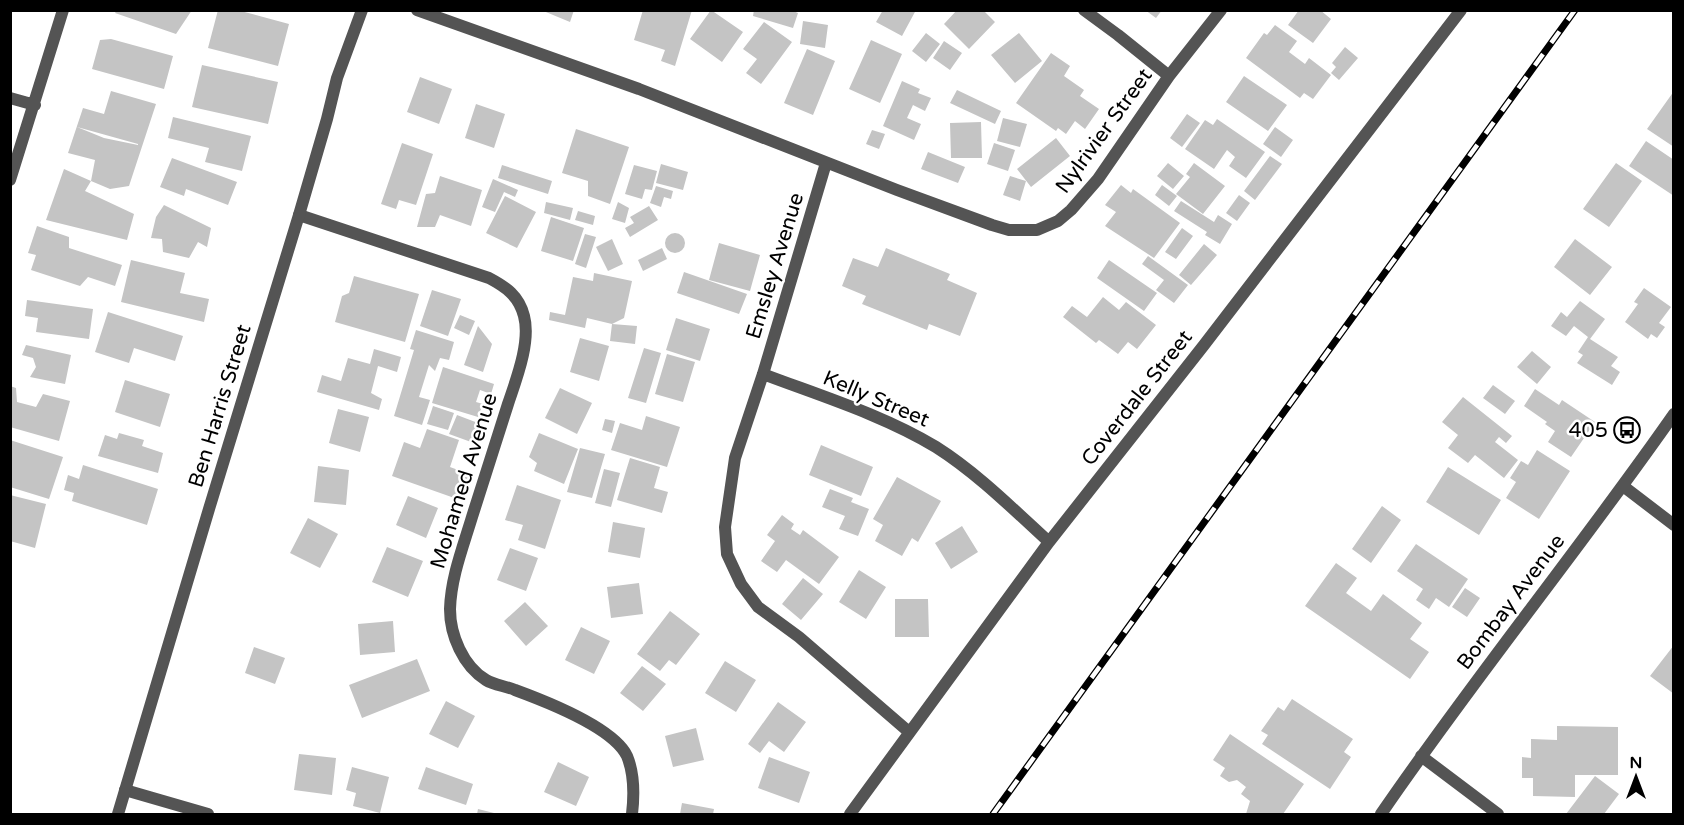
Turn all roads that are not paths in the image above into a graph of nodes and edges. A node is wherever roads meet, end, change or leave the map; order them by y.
1 (63, 10) edge
2 (362, 10) edge
3 (417, 10) edge
4 (1084, 10) edge
5 (1221, 10) edge
6 (1461, 10) edge
7 (1169, 76) junction
8 (10, 98) edge
9 (35, 105) junction
10 (826, 163) junction
11 (10, 180) edge
12 (299, 215) junction
13 (763, 374) junction
14 (1674, 414) edge
15 (1623, 486) junction
16 (1674, 525) edge
17 (1048, 542) junction
18 (909, 732) junction
19 (1421, 756) junction
20 (125, 790) junction
21 (118, 814) edge
22 (208, 814) edge
23 (632, 814) edge
24 (850, 814) edge
25 (1381, 814) edge
26 (1498, 814) edge

1 - 9 street
2 - 12 street, Ben Harris Street
3 - 10 street
4 - 7 street
5 - 7 street, Nylrivier Street
6 - 17 street, Coverdale Street
7 - 10 street, Nylrivier Street
8 - 9 street
9 - 11 street
10 - 13 street, Emsley Avenue
12 - 20 street, Ben Harris Street
12 - 23 street, Mohamed Avenue
13 - 17 street, Kelly Street
13 - 18 street, Emsley Avenue
14 - 15 street, Bombay Avenue
15 - 16 street
15 - 19 street, Bombay Avenue
17 - 18 street, Coverdale Street
18 - 24 street, Coverdale Street
19 - 25 street, Bombay Avenue
19 - 26 street
20 - 21 street, Ben Harris Street
20 - 22 street

